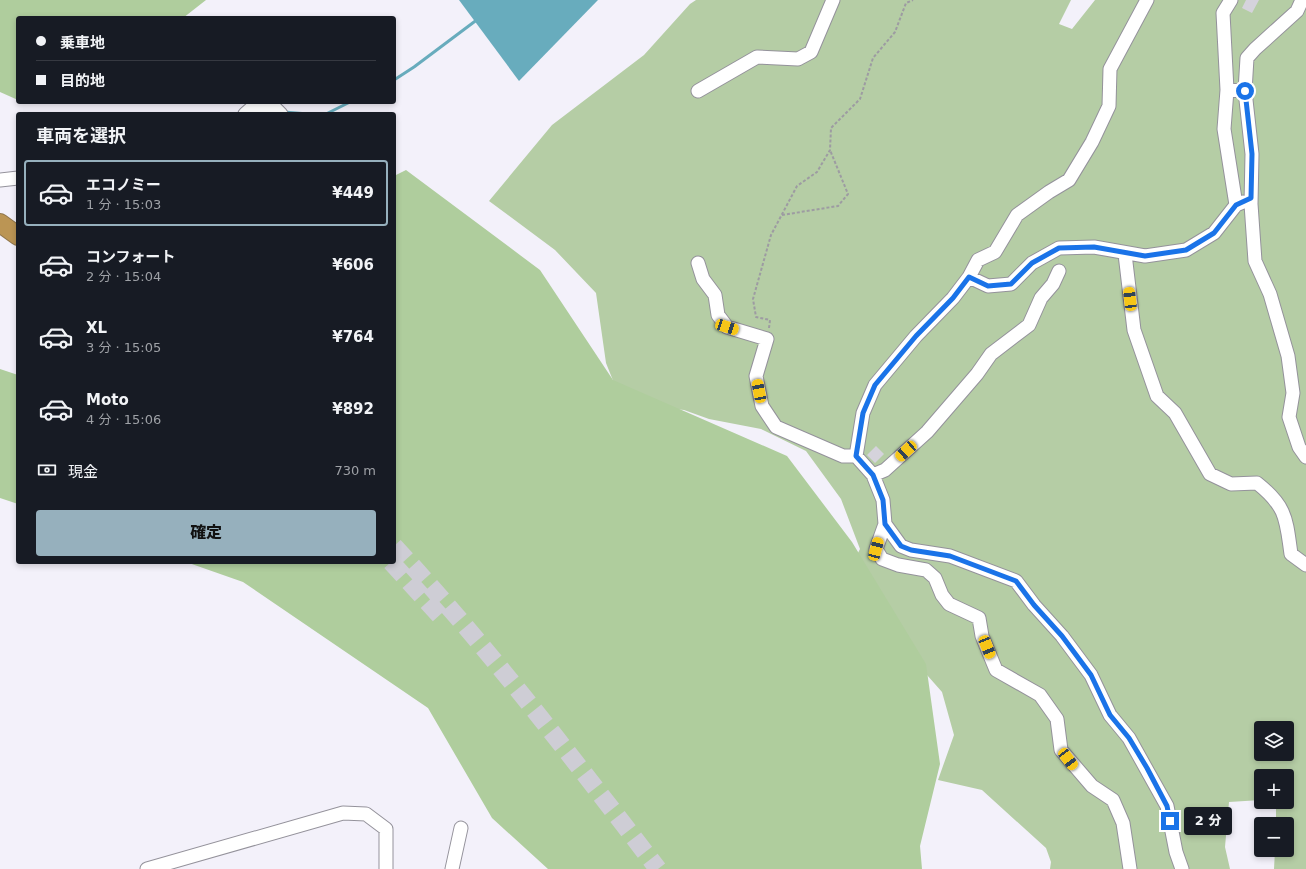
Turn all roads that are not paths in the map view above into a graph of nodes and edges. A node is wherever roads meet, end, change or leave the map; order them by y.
1 (832, 0) edge
2 (1147, 0) edge
3 (1231, 0) edge
4 (1302, 0) edge
5 (1227, 90) junction
6 (698, 91) dead end
7 (1245, 91) junction
8 (278, 111) edge
9 (247, 112) edge
10 (16, 178) edge
11 (0, 180) edge
12 (1251, 198) junction
13 (1236, 205) junction
14 (0, 212) edge
15 (0, 223) edge
16 (16, 223) edge
17 (16, 235) edge
18 (1125, 254) junction
19 (698, 263) dead end
20 (1059, 271) dead end
21 (969, 277) junction
22 (856, 456) junction
23 (1306, 457) edge
24 (873, 475) junction
25 (885, 524) junction
26 (1306, 565) edge
27 (461, 828) dead end
28 (147, 869) edge
29 (386, 869) edge
30 (452, 869) edge
31 (1130, 869) edge
32 (1182, 869) edge

1 - 6 street
2 - 21 street
3 - 5 street
4 - 7 street
5 - 7 street
5 - 13 street
7 - 12 street
8 - 9 street
10 - 11 street
12 - 13 street
12 - 23 street
13 - 18 street
14 - 16 highway
15 - 17 highway
18 - 21 street
18 - 26 street
19 - 22 street
20 - 24 street
21 - 22 street
22 - 24 street
24 - 25 street
25 - 31 street
25 - 32 street
27 - 30 street
28 - 29 street

